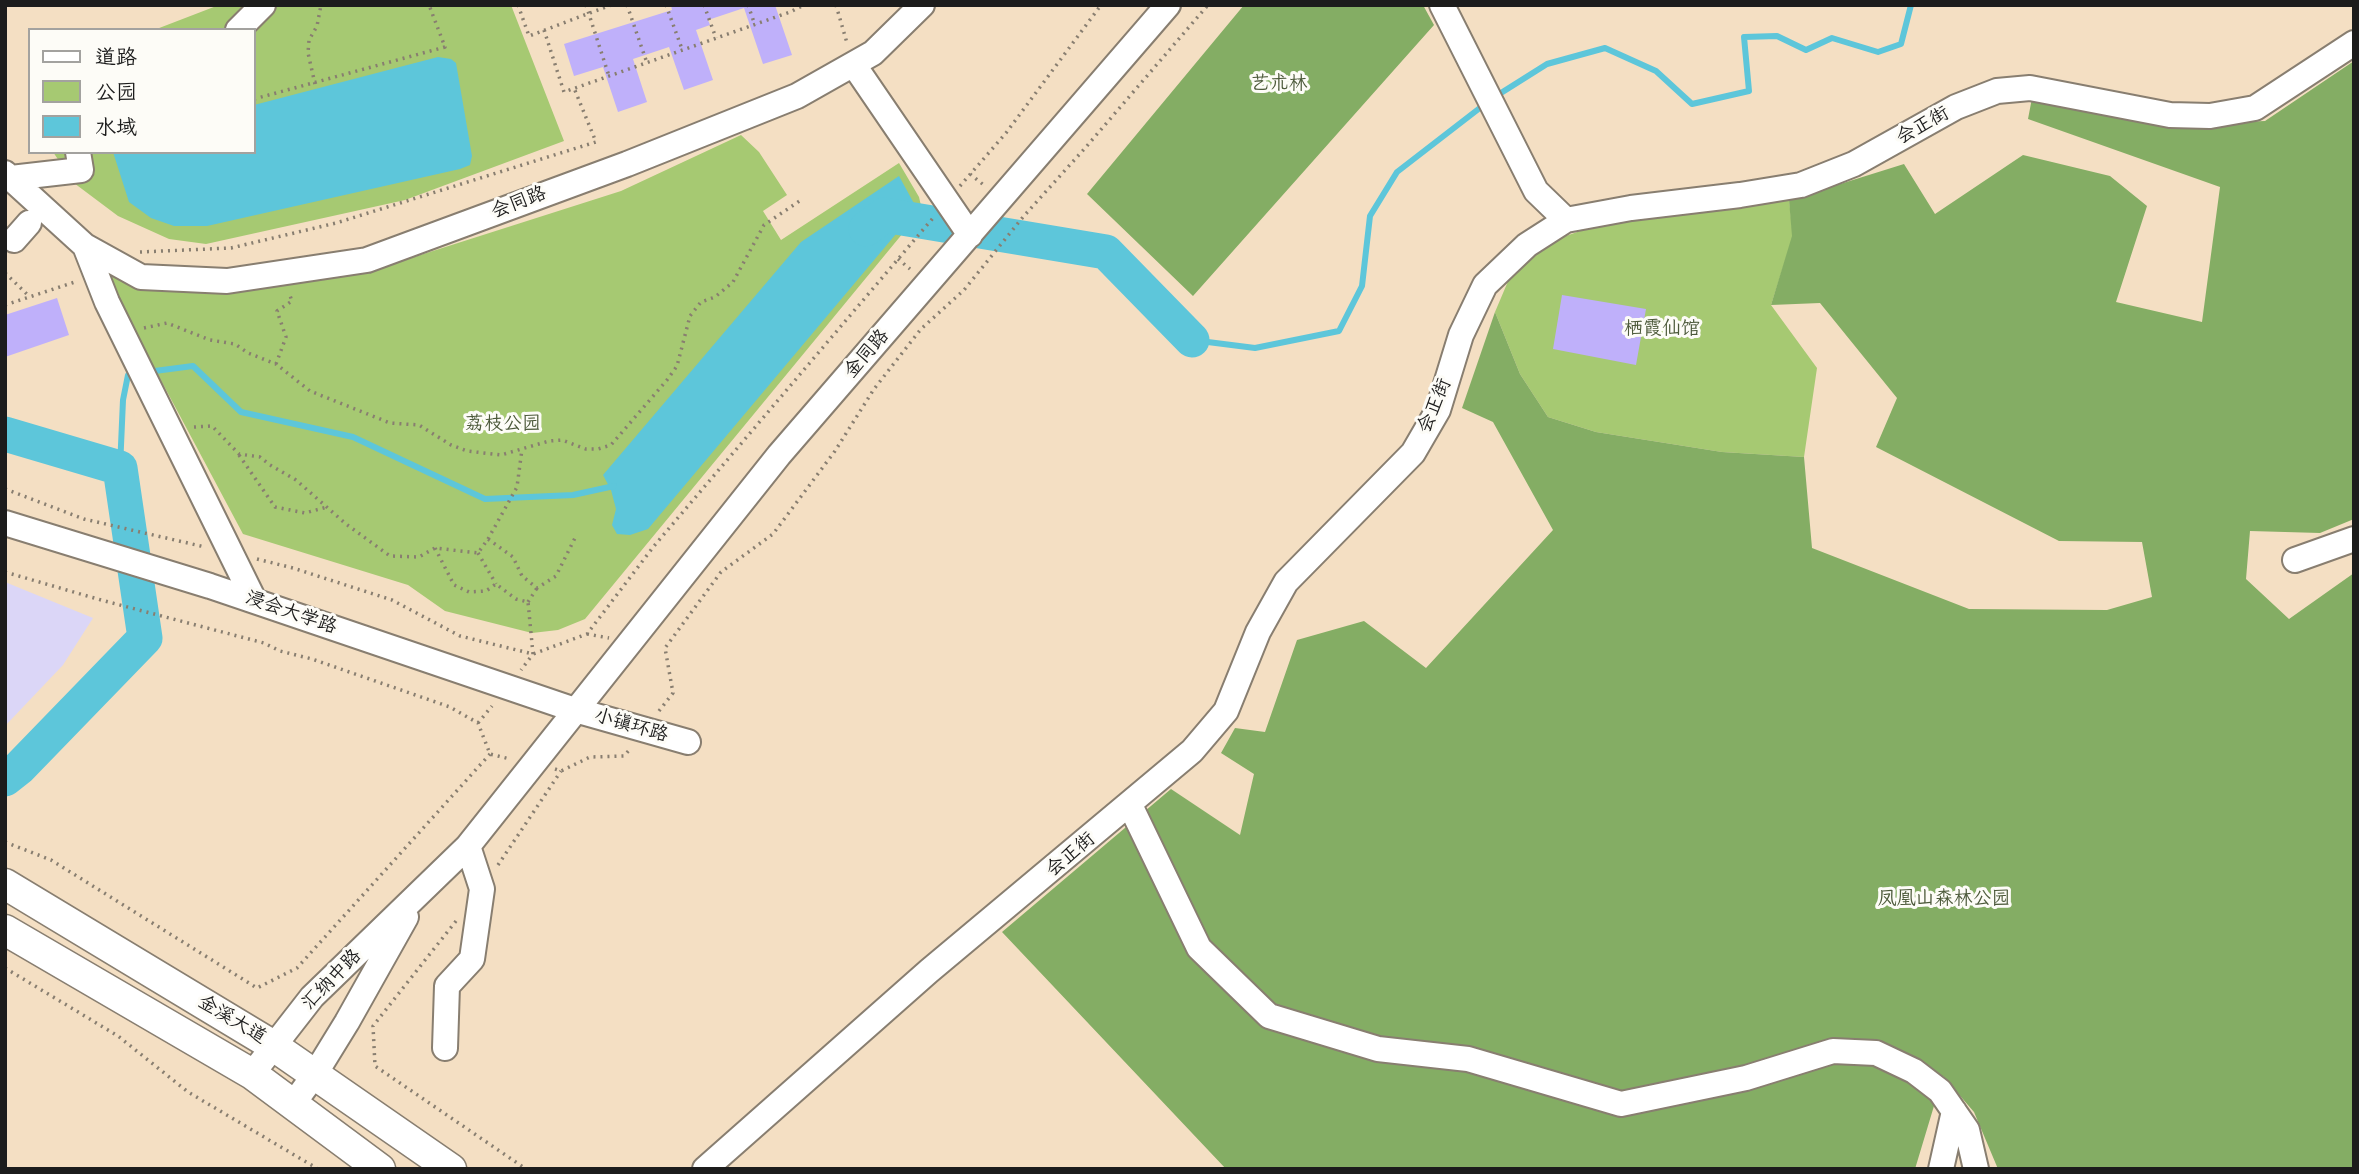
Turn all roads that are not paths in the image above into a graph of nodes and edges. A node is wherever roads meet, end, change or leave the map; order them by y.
1 (263, 5) edge
2 (922, 5) edge
3 (1168, 5) edge
4 (1442, 5) edge
5 (240, 28) edge
6 (2354, 43) edge
7 (856, 68) junction
8 (78, 154) edge
9 (8, 176) edge
10 (1566, 220) junction
11 (970, 235) junction
12 (94, 259) junction
13 (5, 523) edge
14 (2354, 539) edge
15 (2295, 560) dead end
16 (254, 600) junction
17 (575, 710) junction
18 (688, 743) dead end
19 (1130, 805) junction
20 (468, 846) junction
21 (16, 890) edge
22 (420, 892) junction
23 (5, 930) edge
24 (154, 973) junction
25 (97, 983) junction
26 (272, 1045) junction
27 (445, 1048) dead end
28 (251, 1074) junction
29 (315, 1074) junction
30 (293, 1104) junction
31 (1954, 1111) junction
32 (441, 1162) edge
33 (382, 1169) edge
34 (705, 1169) edge
35 (1941, 1169) edge
36 (1976, 1169) edge

1 - 5 street
2 - 7 street, 会同路
3 - 11 street, 金同路
4 - 10 street
6 - 10 street, 会正街
7 - 11 street
7 - 12 street, 会同路
8 - 9 street
9 - 12 street, 会同路
10 - 19 street, 会正街
11 - 17 street, 金同路
12 - 16 street, 会同路
13 - 16 street, 浸会大学路
14 - 15 street
16 - 17 street, 浸会大学路
17 - 18 street, 小镇环路
17 - 20 street, 汇纳中路
19 - 31 street
19 - 34 street, 会正街
20 - 22 street, 汇纳中路
20 - 27 street
21 - 24 main road, 金溪大道
22 - 26 street, 汇纳中路
22 - 29 street, 汇纳中路
23 - 25 main road, 金溪大道
24 - 25 main road
24 - 26 main road, 金溪大道
25 - 28 main road, 金溪大道
26 - 28 street, 汇纳中路
26 - 29 main road, 金溪大道
28 - 30 main road, 金溪大道
29 - 30 street, 汇纳中路
29 - 32 main road, 金溪大道
30 - 33 main road, 金溪大道
31 - 35 street
31 - 36 street
32 - 33 main road

